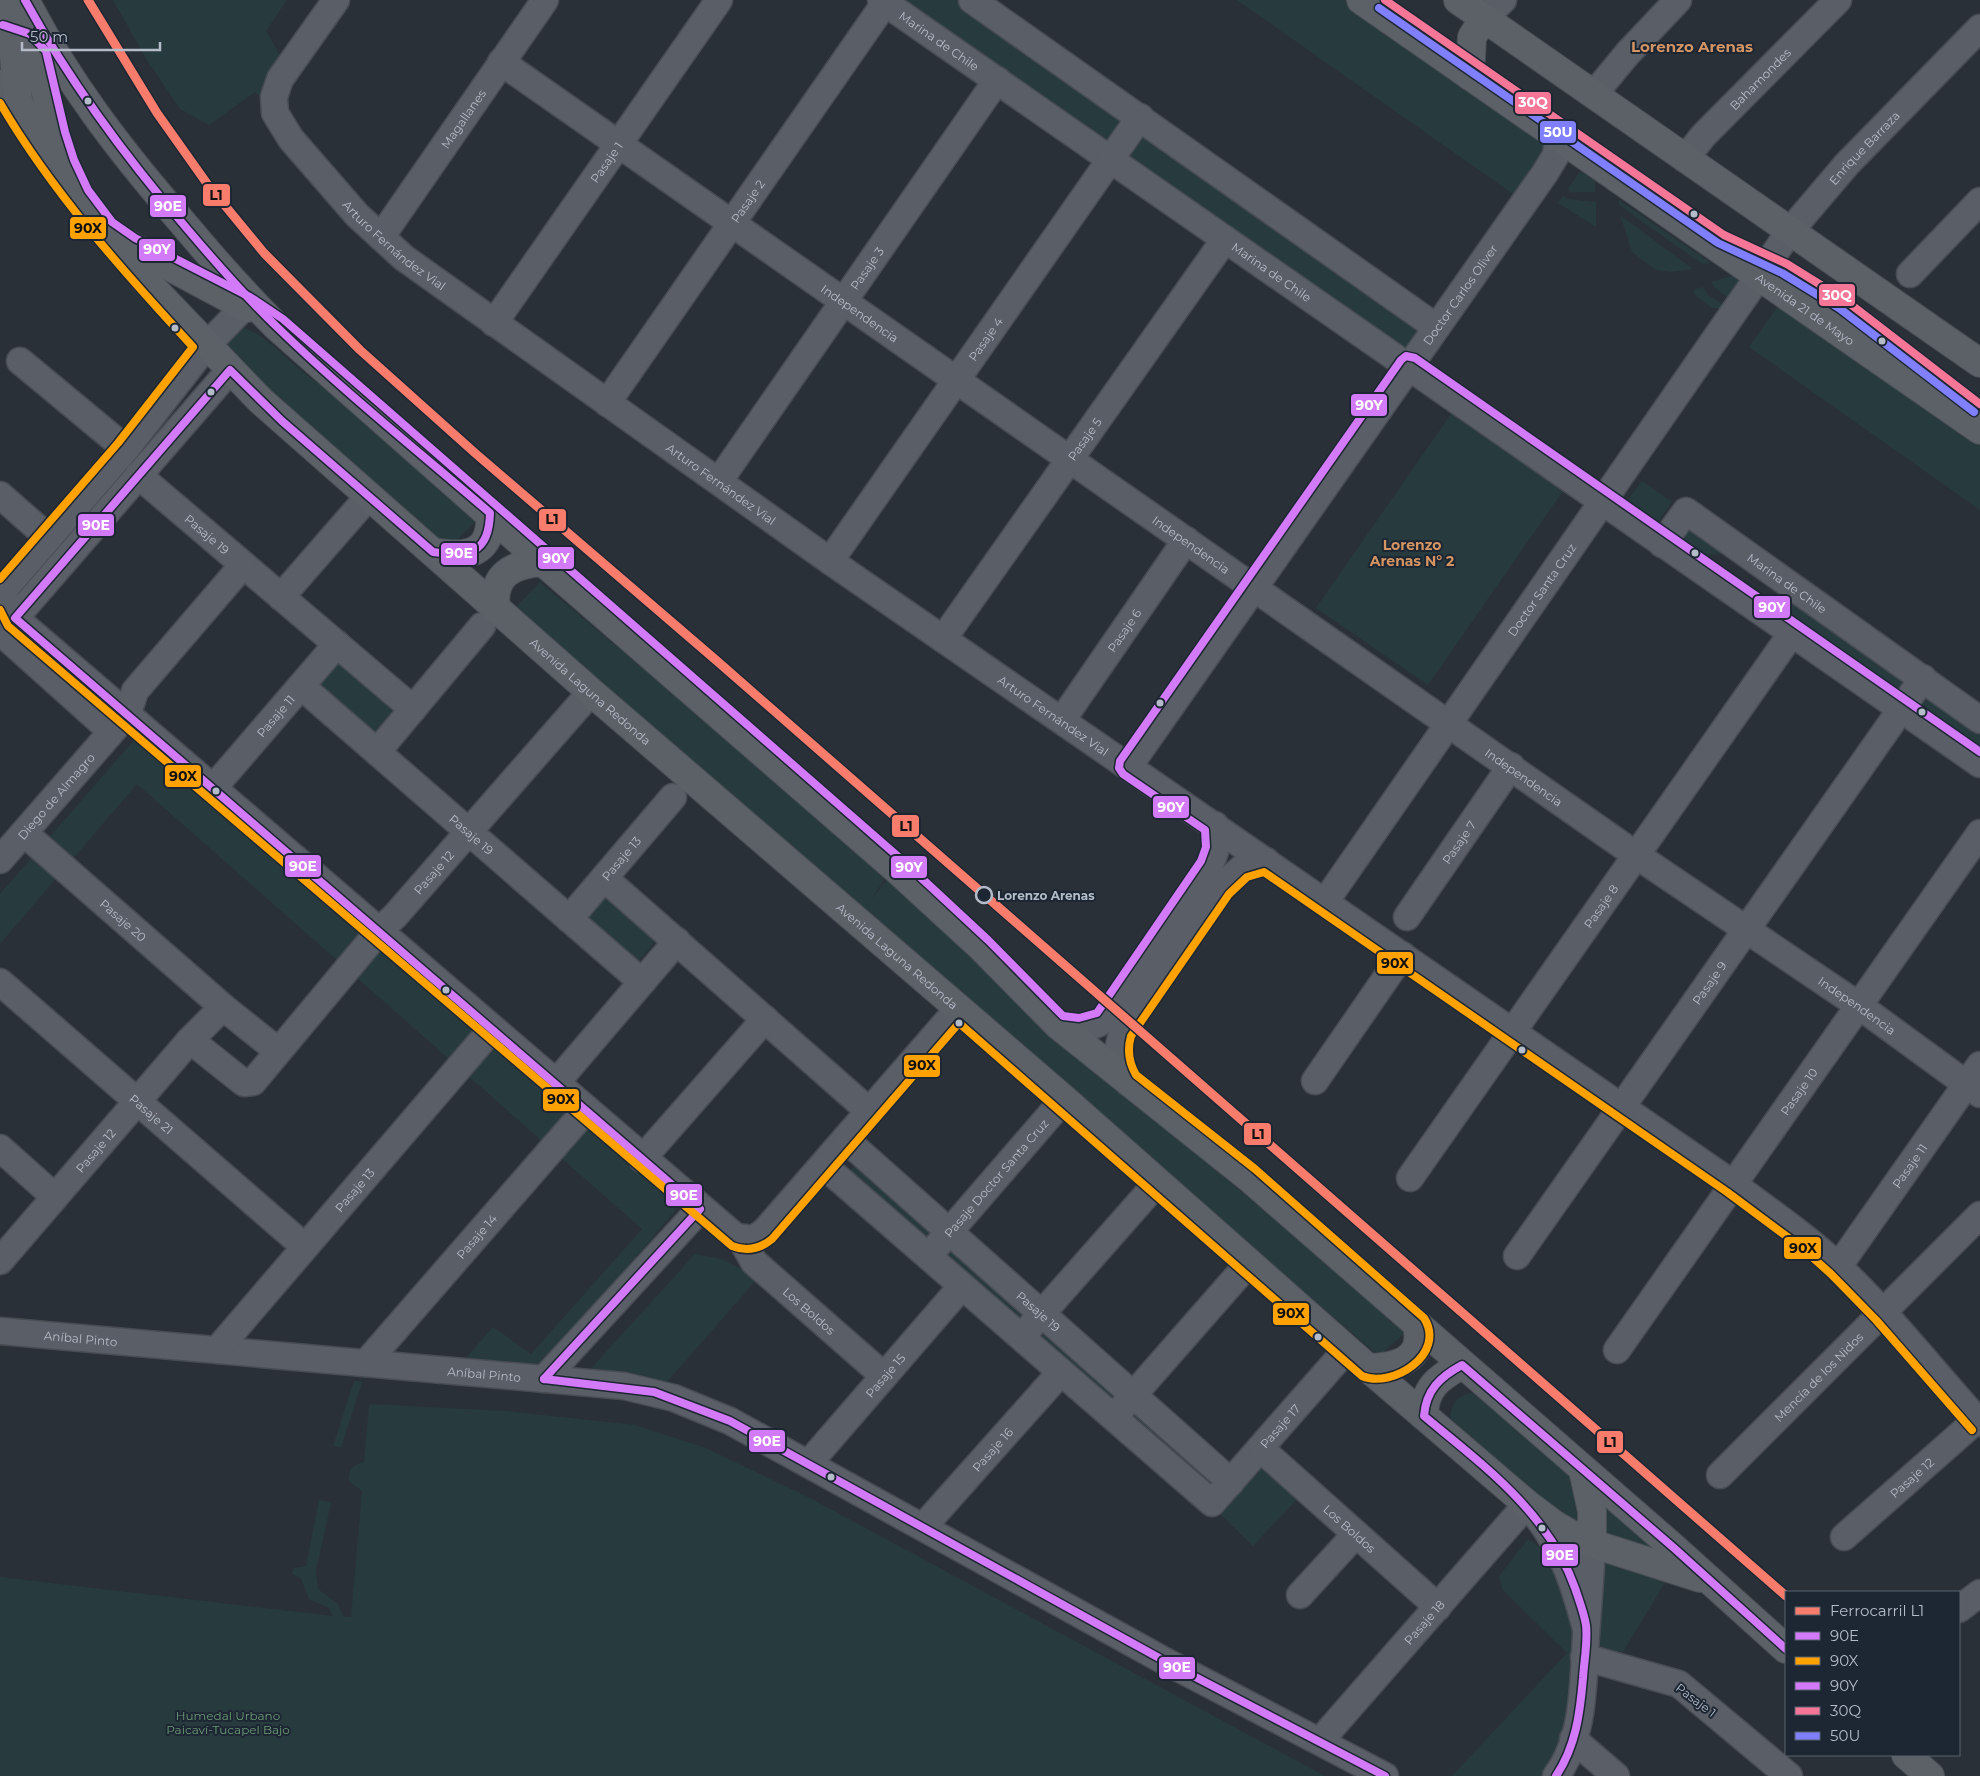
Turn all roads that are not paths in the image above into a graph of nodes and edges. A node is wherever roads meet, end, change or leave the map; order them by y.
1 (9, 0) edge
2 (25, 0) edge
3 (336, 0) edge
4 (545, 0) edge
5 (719, 0) edge
6 (972, 0) edge
7 (1361, 0) edge
8 (1458, 0) edge
9 (1678, 0) edge
10 (1838, 0) edge
11 (885, 1) edge
12 (1493, 9) edge
13 (1980, 28) edge
14 (6, 37) edge
15 (501, 62) junction
16 (1470, 76) junction
17 (997, 80) junction
18 (0, 83) edge
19 (1594, 94) junction
20 (1140, 117) junction
21 (28, 129) junction
22 (1558, 138) junction
23 (618, 144) junction
24 (1684, 158) junction
25 (1112, 160) junction
26 (79, 195) junction
27 (1980, 201) edge
28 (732, 223) junction
29 (105, 229) junction
30 (1790, 231) junction
31 (380, 237) junction
32 (1225, 239) junction
33 (1910, 274) dead end
34 (1759, 278) junction
35 (844, 301) junction
36 (244, 306) junction
37 (494, 323) junction
38 (276, 326) junction
39 (1436, 326) junction
40 (206, 346) junction
41 (20, 360) dead end
42 (1980, 363) edge
43 (1409, 366) junction
44 (230, 370) junction
45 (956, 380) junction
46 (607, 403) junction
47 (1980, 430) edge
48 (126, 449) junction
49 (1069, 459) junction
50 (138, 475) junction
51 (719, 481) junction
52 (0, 495) edge
53 (369, 496) junction
54 (1602, 503) junction
55 (490, 514) junction
56 (49, 538) junction
57 (1186, 540) junction
58 (1662, 544) junction
59 (433, 552) junction
60 (830, 561) junction
61 (543, 562) junction
62 (243, 565) junction
63 (1254, 588) junction
64 (281, 597) junction
65 (4, 609) edge
66 (489, 618) junction
67 (1792, 633) junction
68 (943, 639) junction
69 (337, 644) junction
70 (1923, 678) junction
71 (301, 686) junction
72 (591, 692) junction
73 (413, 709) junction
74 (1900, 709) junction
75 (1062, 720) junction
76 (1980, 720) edge
77 (120, 722) junction
78 (1450, 723) junction
79 (377, 752) junction
80 (1980, 764) edge
81 (1130, 766) junction
82 (1511, 766) junction
83 (214, 787) junction
84 (674, 797) dead end
85 (1215, 825) junction
86 (469, 832) junction
87 (1980, 832) edge
88 (24, 833) junction
89 (1636, 855) junction
90 (0, 860) edge
91 (1266, 861) junction
92 (604, 878) junction
93 (1325, 902) junction
94 (1407, 917) dead end
95 (569, 919) junction
96 (1746, 930) junction
97 (379, 931) junction
98 (677, 942) junction
99 (1402, 955) junction
100 (0, 982) edge
101 (642, 982) junction
102 (1858, 1006) junction
103 (223, 1007) junction
104 (958, 1009) junction
105 (766, 1019) junction
106 (1058, 1025) junction
107 (492, 1029) junction
108 (1512, 1031) junction
109 (190, 1040) junction
110 (278, 1051) junction
111 (1315, 1081) dead end
112 (1975, 1081) edge
113 (1128, 1082) junction
114 (556, 1084) junction
115 (1064, 1100) junction
116 (138, 1101) junction
117 (1621, 1106) junction
118 (586, 1110) junction
119 (870, 1111) junction
120 (846, 1139) junction
121 (0, 1148) edge
122 (642, 1159) junction
123 (822, 1166) junction
124 (1410, 1178) dead end
125 (1157, 1183) junction
126 (1733, 1184) junction
127 (55, 1197) junction
128 (700, 1209) junction
129 (1980, 1214) edge
130 (949, 1233) junction
131 (741, 1239) junction
132 (305, 1247) junction
133 (927, 1256) junction
134 (1517, 1256) dead end
135 (0, 1261) edge
136 (1249, 1263) junction
137 (1838, 1267) junction
138 (962, 1286) junction
139 (1883, 1313) junction
140 (1042, 1315) junction
141 (1417, 1325) junction
142 (0, 1331) edge
143 (1020, 1336) junction
144 (1347, 1349) junction
145 (217, 1350) junction
146 (1617, 1350) dead end
147 (366, 1363) junction
148 (1462, 1365) junction
149 (1368, 1368) junction
150 (1061, 1372) junction
151 (884, 1376) junction
152 (544, 1379) junction
153 (1133, 1396) junction
154 (1424, 1416) junction
155 (1113, 1418) junction
156 (1979, 1420) edge
157 (1261, 1449) junction
158 (809, 1464) junction
159 (1584, 1470) junction
160 (1720, 1475) dead end
161 (1231, 1482) junction
162 (1528, 1504) junction
163 (923, 1527) junction
164 (1356, 1534) junction
165 (1844, 1537) dead end
166 (1592, 1544) junction
167 (1713, 1583) junction
168 (1980, 1593) edge
169 (1300, 1595) dead end
170 (1438, 1607) junction
171 (1960, 1608) edge
172 (1586, 1628) junction
173 (1785, 1648) edge
174 (1584, 1657) junction
175 (1573, 1739) junction
176 (1320, 1741) junction
177 (1907, 1756) edge
178 (1385, 1776) edge
179 (1556, 1776) edge
180 (1616, 1776) edge
181 (1789, 1776) edge
182 (1930, 1776) edge

1 - 14 main road, Avenida Laguna Redonda
2 - 38 main road
3 - 31 street, Arturo Fernández Vial
4 - 15 street, Magallanes
5 - 23 street, Pasaje 1
6 - 20 street
7 - 16 main road, Avenida 21 de Mayo
8 - 12 main road
9 - 19 street
10 - 24 street, Bahamondes
11 - 17 street, Marina de Chile
11 - 28 street, Pasaje 2
12 - 16 main road
12 - 19 main road
13 - 30 street, Enrique Barraza
14 - 21 main road, Avenida Laguna Redonda
14 - 26 main road
15 - 23 street, Independencia
15 - 31 street, Magallanes
16 - 22 main road, Avenida 21 de Mayo
17 - 25 street, Marina de Chile
17 - 35 street, Pasaje 3
18 - 21 street, Avenida Laguna Redonda
19 - 24 main road
20 - 25 street, Pasaje 4
20 - 39 street
21 - 26 main road, Avenida Laguna Redonda
22 - 34 main road, Avenida 21 de Mayo
22 - 39 street, Doctor Carlos Oliver
23 - 28 street, Independencia
23 - 37 street, Pasaje 1
24 - 30 main road
25 - 32 street, Marina de Chile
25 - 45 street, Pasaje 4
26 - 29 main road, Avenida Laguna Redonda
27 - 33 street
28 - 35 street, Independencia
28 - 46 street, Pasaje 2
29 - 36 main road
29 - 40 main road, Avenida Laguna Redonda
30 - 34 street, Enrique Barraza
30 - 42 main road
31 - 37 street, Arturo Fernández Vial
32 - 43 street, Marina de Chile
32 - 49 street, Pasaje 5
34 - 47 main road, Avenida 21 de Mayo
34 - 54 street, Doctor Santa Cruz
35 - 45 street, Independencia
35 - 51 street, Pasaje 3
36 - 38 main road
36 - 40 street
37 - 46 street, Arturo Fernández Vial
38 - 55 main road
39 - 43 street, Doctor Carlos Oliver
40 - 44 main road, Avenida Laguna Redonda
40 - 48 street
41 - 48 street
43 - 54 street, Marina de Chile
43 - 63 street, Doctor Carlos Oliver
44 - 50 street
44 - 53 main road, Avenida Laguna Redonda
45 - 49 street, Independencia
45 - 60 street, Pasaje 4
46 - 51 street, Arturo Fernández Vial
48 - 56 street
49 - 57 street, Independencia
49 - 68 street, Pasaje 5
50 - 62 street, Pasaje 19
50 - 65 street
51 - 60 street, Arturo Fernández Vial
52 - 56 street
53 - 59 main road, Avenida Laguna Redonda
53 - 64 street
54 - 58 street, Marina de Chile
54 - 78 street, Doctor Santa Cruz
55 - 59 main road
55 - 61 main road
56 - 65 street
57 - 63 street, Independencia
57 - 75 street, Pasaje 6
58 - 67 street, Marina de Chile
58 - 70 street, Marina de Chile
59 - 66 main road, Avenida Laguna Redonda
60 - 68 street, Arturo Fernández Vial
61 - 66 main road
61 - 106 main road
62 - 64 street, Pasaje 19
62 - 77 street
63 - 78 street, Independencia
63 - 81 street, Doctor Carlos Oliver
64 - 69 street, Pasaje 19
65 - 77 street
66 - 72 main road, Avenida Laguna Redonda
66 - 73 street
67 - 74 street, Marina de Chile
67 - 89 street, Pasaje 8
68 - 75 street, Arturo Fernández Vial
69 - 71 street, Pasaje 11
69 - 73 street, Pasaje 19
70 - 74 street
70 - 76 street, Marina de Chile
71 - 79 street, Pasaje 19
71 - 83 street, Pasaje 11
72 - 86 street, Pasaje 12
72 - 104 main road, Avenida Laguna Redonda
73 - 79 street
74 - 80 street, Marina de Chile
74 - 96 street, Pasaje 9
75 - 81 street, Arturo Fernández Vial
77 - 83 street
77 - 88 street, Diego de Almagro
78 - 82 street, Independencia
78 - 93 street, Doctor Santa Cruz
79 - 86 street, Pasaje 19
81 - 85 street, Arturo Fernández Vial
82 - 89 street, Independencia
82 - 94 street, Pasaje 7
83 - 97 street
84 - 92 street, Pasaje 13
85 - 91 street, Arturo Fernández Vial
85 - 106 street
86 - 95 street, Pasaje 19
86 - 97 street, Pasaje 12
87 - 102 street, Pasaje 10
88 - 90 street, Diego de Almagro
88 - 103 street, Pasaje 20
89 - 96 street, Independencia
89 - 108 street, Pasaje 8
91 - 93 street, Arturo Fernández Vial
91 - 113 street
92 - 95 street, Pasaje 13
92 - 98 street
93 - 99 street, Arturo Fernández Vial
95 - 101 street, Pasaje 19
96 - 102 street, Independencia
96 - 117 street, Pasaje 9
97 - 107 street
97 - 110 street, Pasaje 12
98 - 101 street
98 - 105 street
99 - 108 street, Arturo Fernández Vial
99 - 111 street
100 - 116 street, Pasaje 21
101 - 114 street
102 - 112 street, Independencia
102 - 126 street, Pasaje 10
103 - 109 street, Pasaje 12
103 - 110 street
104 - 115 main road, Avenida Laguna Redonda
104 - 119 street
105 - 119 street
105 - 122 street
106 - 113 main road
107 - 114 street
107 - 132 street, Pasaje 13
108 - 117 street, Arturo Fernández Vial
108 - 124 street, Pasaje 8
109 - 110 street, Pasaje 12
109 - 116 street, Pasaje 12
112 - 137 street, Pasaje 11
113 - 141 main road
114 - 118 street
115 - 125 main road, Avenida Laguna Redonda
115 - 130 street, Pasaje Doctor Santa Cruz
116 - 127 street, Pasaje 12
116 - 132 street, Pasaje 21
117 - 126 street, Arturo Fernández Vial
117 - 134 street, Pasaje 9
118 - 122 street
118 - 147 street, Pasaje 14
119 - 120 street
120 - 123 street
120 - 130 street, Pasaje 19
121 - 127 street
122 - 128 street
123 - 131 street
123 - 133 street
125 - 136 main road, Avenida Laguna Redonda
125 - 140 street
126 - 137 street, Arturo Fernández Vial
126 - 146 street, Pasaje 10
127 - 135 street, Pasaje 12
128 - 131 street
128 - 152 street
129 - 139 street, Mencía de los Nidos
130 - 133 street, Pasaje Doctor Santa Cruz
130 - 140 street, Pasaje 19
131 - 151 street, Los Boldos
132 - 145 street, Pasaje 13
133 - 138 street
136 - 144 main road, Avenida Laguna Redonda
136 - 153 street
137 - 139 street, Arturo Fernández Vial
138 - 143 street
138 - 151 street, Pasaje 15
139 - 156 street, Arturo Fernández Vial
139 - 160 street, Mencía de los Nidos
140 - 143 street
140 - 153 street, Pasaje 19
141 - 148 main road
141 - 149 main road
142 - 145 street, Aníbal Pinto
143 - 150 street
144 - 149 main road, Avenida Laguna Redonda
144 - 157 street, Pasaje 17
145 - 147 street, Aníbal Pinto
147 - 152 street, Aníbal Pinto
148 - 154 main road
148 - 159 main road
149 - 154 main road, Avenida Laguna Redonda
150 - 155 street
150 - 163 street, Pasaje 16
151 - 158 street, Pasaje 15
152 - 158 street, Aníbal Pinto
153 - 155 street
153 - 161 street, Pasaje 19
154 - 162 main road, Avenida Laguna Redonda
155 - 161 street, Pasaje 17
156 - 165 street, Pasaje 12
157 - 161 street, Pasaje 17
157 - 164 street, Los Boldos
158 - 163 street, Aníbal Pinto
159 - 166 main road
159 - 167 main road
162 - 166 main road, Avenida Laguna Redonda
162 - 170 street, Pasaje 18
162 - 172 street
163 - 176 street, Aníbal Pinto
164 - 169 street
164 - 170 street, Los Boldos
166 - 167 main road, Avenida Laguna Redonda
166 - 172 street
167 - 173 main road
168 - 171 street
170 - 176 street, Pasaje 18
172 - 174 street
174 - 175 street
174 - 181 street, Pasaje 1
175 - 179 street
175 - 180 street
176 - 178 street, Aníbal Pinto
177 - 182 main road

